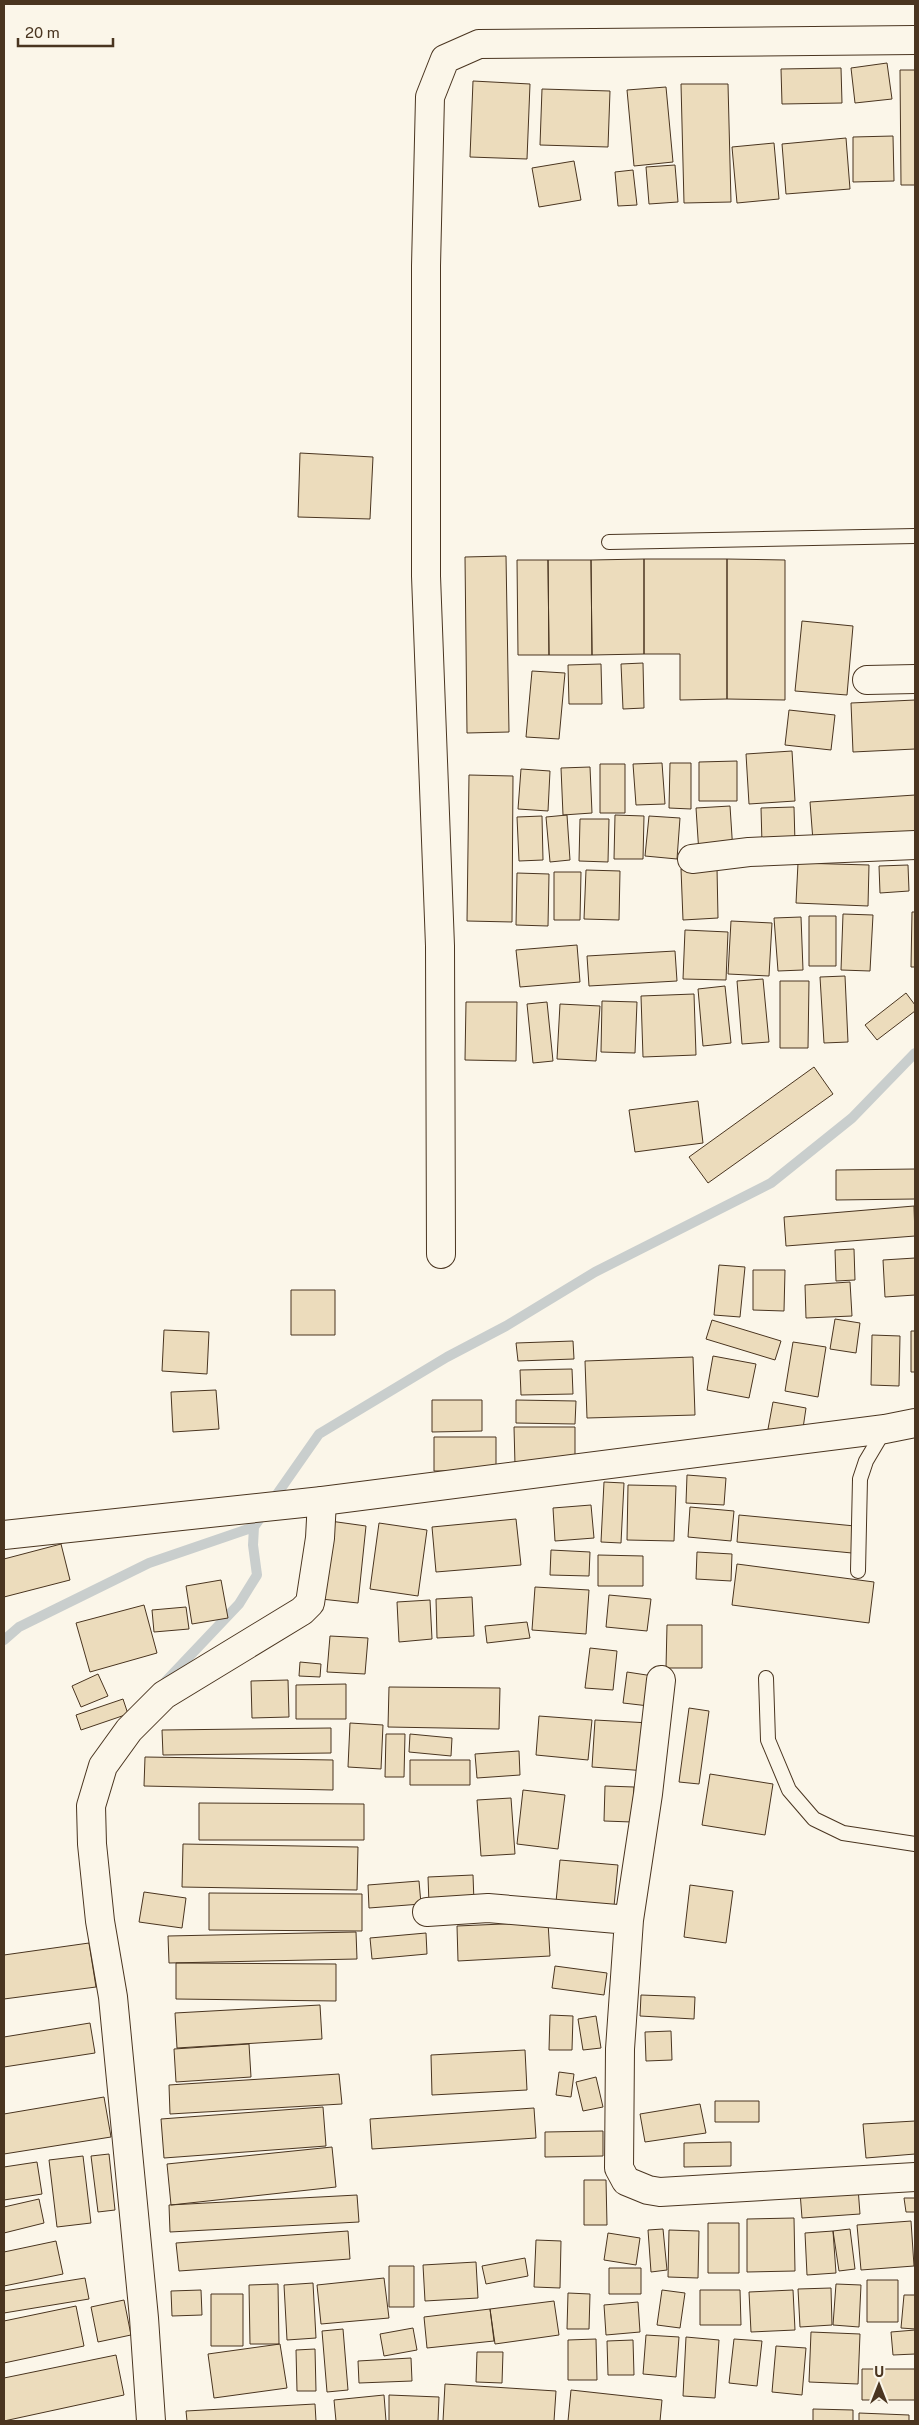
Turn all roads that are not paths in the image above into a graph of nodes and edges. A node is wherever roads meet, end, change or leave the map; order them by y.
1 (915, 40) edge
2 (915, 536) edge
3 (609, 542) dead end
4 (915, 679) edge
5 (867, 680) dead end
6 (915, 845) edge
7 (692, 859) dead end
8 (441, 1254) dead end
9 (915, 1423) edge
10 (885, 1430) junction
11 (322, 1500) junction
12 (4, 1535) edge
13 (858, 1570) dead end
14 (766, 1678) dead end
15 (661, 1680) dead end
16 (915, 1844) edge
17 (427, 1912) dead end
18 (629, 1920) junction
19 (915, 2177) edge
20 (151, 2421) edge

1 - 8 street
2 - 3 lane
4 - 5 street
6 - 7 street
9 - 10 street
10 - 11 street
10 - 13 lane
11 - 12 street
11 - 20 street
14 - 16 lane
15 - 18 street
17 - 18 street
18 - 19 street

